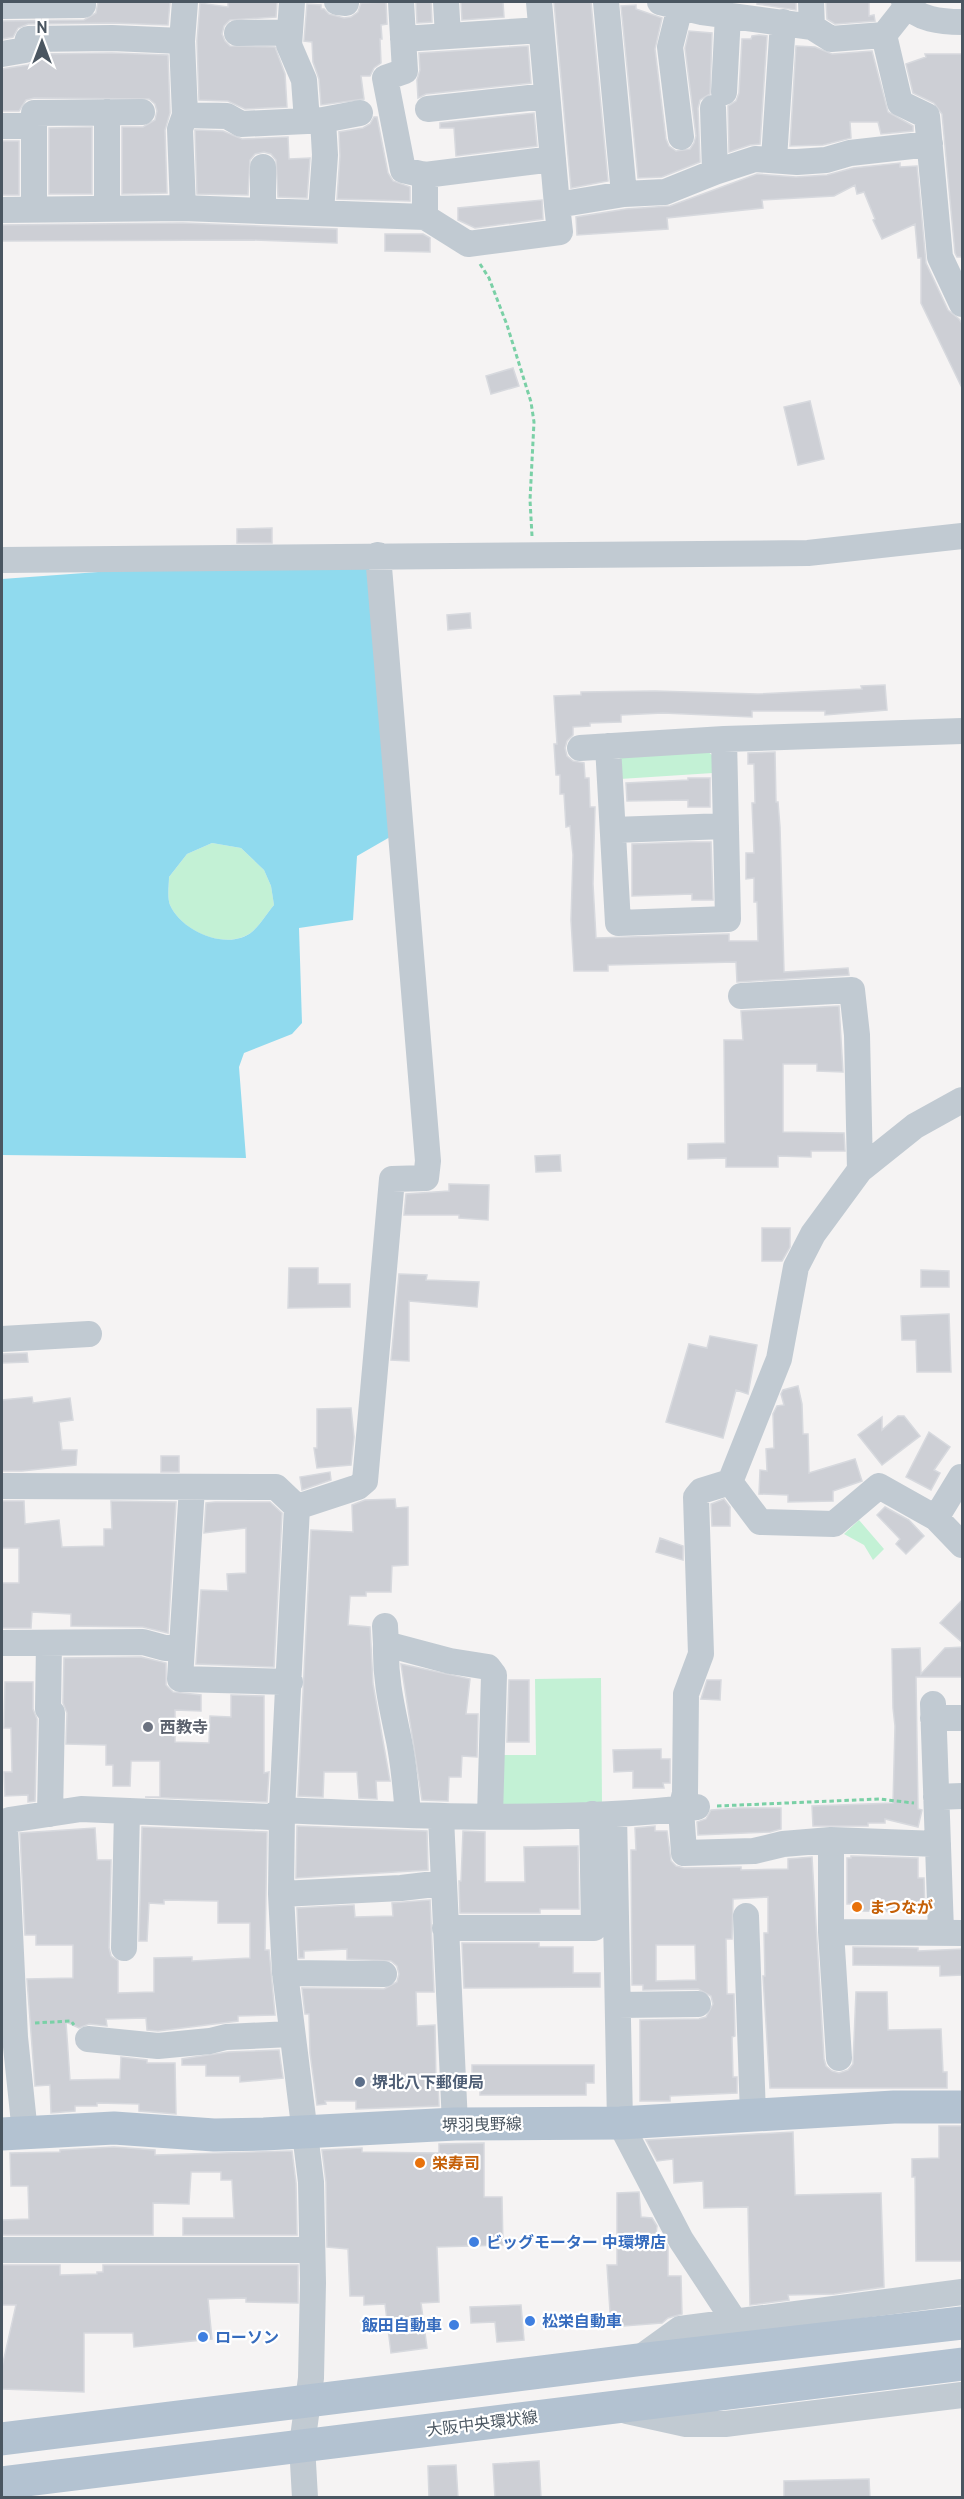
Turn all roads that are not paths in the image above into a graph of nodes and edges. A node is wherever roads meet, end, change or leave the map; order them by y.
1 (83, 2) edge
2 (185, 2) edge
3 (292, 2) edge
4 (401, 2) edge
5 (446, 2) edge
6 (539, 2) edge
7 (606, 2) edge
8 (811, 2) edge
9 (670, 4) edge
10 (906, 4) edge
11 (2, 6) edge
12 (741, 11) edge
13 (783, 22) junction
14 (963, 22) edge
15 (812, 27) junction
16 (541, 30) junction
17 (290, 32) junction
18 (237, 33) dead end
19 (884, 35) junction
20 (448, 36) junction
21 (404, 39) junction
22 (182, 41) junction
23 (2, 54) edge
24 (548, 96) junction
25 (428, 109) dead end
26 (107, 112) junction
27 (142, 112) dead end
28 (360, 113) dead end
29 (185, 115) junction
30 (315, 121) junction
31 (2, 126) edge
32 (34, 126) junction
33 (681, 137) dead end
34 (930, 144) junction
35 (553, 159) junction
36 (774, 159) junction
37 (262, 167) dead end
38 (715, 172) junction
39 (425, 175) junction
40 (624, 194) junction
41 (557, 205) junction
42 (183, 208) junction
43 (34, 209) junction
44 (107, 209) junction
45 (2, 210) edge
46 (263, 211) junction
47 (321, 212) junction
48 (425, 217) junction
49 (963, 304) edge
50 (963, 536) edge
51 (378, 555) junction
52 (2, 560) edge
53 (963, 731) edge
54 (724, 739) junction
55 (608, 746) junction
56 (580, 748) dead end
57 (726, 826) junction
58 (613, 830) junction
59 (741, 996) dead end
60 (963, 1100) edge
61 (860, 1170) junction
62 (89, 1334) dead end
63 (2, 1339) edge
64 (963, 1478) edge
65 (730, 1482) junction
66 (2, 1486) edge
67 (192, 1487) junction
68 (297, 1507) junction
69 (936, 1518) junction
70 (963, 1545) edge
71 (2, 1642) edge
72 (49, 1642) junction
73 (181, 1648) junction
74 (290, 1682) junction
75 (963, 1718) edge
76 (963, 1796) edge
77 (936, 1801) junction
78 (689, 1808) junction
79 (282, 1810) junction
80 (127, 1811) junction
81 (50, 1814) junction
82 (603, 1814) junction
83 (408, 1815) junction
84 (441, 1816) junction
85 (490, 1816) junction
86 (3, 1827) edge
87 (831, 1840) junction
88 (938, 1844) junction
89 (442, 1883) junction
90 (280, 1894) junction
91 (746, 1916) dead end
92 (445, 1928) junction
93 (831, 1932) junction
94 (952, 1932) edge
95 (124, 1948) dead end
96 (285, 1973) junction
97 (384, 1974) dead end
98 (698, 2004) dead end
99 (618, 2005) junction
100 (11, 2028) edge
101 (291, 2034) junction
102 (88, 2039) road end
103 (839, 2058) dead end
104 (963, 2107) edge
105 (753, 2115) junction
106 (620, 2123) junction
107 (455, 2124) junction
108 (306, 2130) junction
109 (13, 2134) edge
110 (2, 2250) edge
111 (312, 2250) junction
112 (963, 2292) edge
113 (735, 2322) junction
114 (963, 2323) edge
115 (637, 2360) junction
116 (963, 2364) edge
117 (963, 2396) edge
118 (308, 2402) junction
119 (610, 2408) junction
120 (2, 2439) edge
121 (302, 2445) junction
122 (2, 2483) edge
123 (305, 2498) edge

1 - 11 street
2 - 22 street
3 - 17 street
4 - 21 street
5 - 20 street
6 - 16 street
7 - 40 street
8 - 15 street
9 - 12 street
9 - 33 street
10 - 14 street
10 - 19 street
12 - 13 street
12 - 38 street
13 - 15 street
13 - 36 street
15 - 19 street
16 - 20 street
16 - 24 street
17 - 18 street
17 - 30 street
19 - 34 street
20 - 21 street
21 - 39 street
22 - 23 street
22 - 29 street
24 - 25 street
24 - 35 street
26 - 27 street
26 - 32 street
26 - 44 street
28 - 30 street
29 - 30 street
29 - 42 street
30 - 47 street
31 - 32 street
32 - 43 street
34 - 36 street
34 - 49 street
35 - 39 street
35 - 41 street
36 - 38 street
37 - 46 street
38 - 40 street
39 - 48 street
40 - 41 street
41 - 48 street
42 - 44 street
42 - 46 street
43 - 44 street
43 - 45 street
46 - 47 street
47 - 48 street
50 - 51 street
51 - 52 street
51 - 68 street
53 - 54 street
54 - 55 street
54 - 57 street
55 - 56 street
55 - 58 street
57 - 58 street
57 - 58 street
59 - 61 street
60 - 61 street
61 - 65 street
62 - 63 street
64 - 69 street
65 - 69 street
65 - 78 street
66 - 67 street
67 - 68 street
67 - 73 street
68 - 74 street
69 - 70 street
71 - 72 street
72 - 73 street
72 - 81 street
73 - 74 street
74 - 79 street
75 - 77 street
76 - 77 street
77 - 88 street
78 - 82 street
78 - 87 street
79 - 80 street
79 - 83 street
79 - 90 street
80 - 81 street
80 - 95 street
81 - 86 street
82 - 85 street
82 - 92 street
82 - 99 street
83 - 84 street
83 - 85 street
84 - 85 street
84 - 89 street
86 - 100 street
87 - 88 street
87 - 93 street
88 - 94 street
89 - 90 street
89 - 92 street
90 - 96 street
91 - 105 street
92 - 107 street
93 - 94 street
93 - 103 street
96 - 97 street
96 - 101 street
98 - 99 street
99 - 106 street
100 - 109 street
101 - 102 street
101 - 108 street
104 - 105 main road, 堺羽曳野線
105 - 106 main road, 堺羽曳野線
106 - 107 main road, 堺羽曳野線
106 - 113 street
107 - 108 main road, 堺羽曳野線
108 - 109 main road, 堺羽曳野線
108 - 111 street
110 - 111 street
111 - 118 street
112 - 113 street
113 - 115 street
114 - 115 main road
115 - 118 main road
116 - 119 main road, 大阪中央環状線
117 - 119 street
118 - 120 main road
118 - 121 street
119 - 121 main road, 大阪中央環状線
121 - 122 main road, 大阪中央環状線
121 - 123 street

